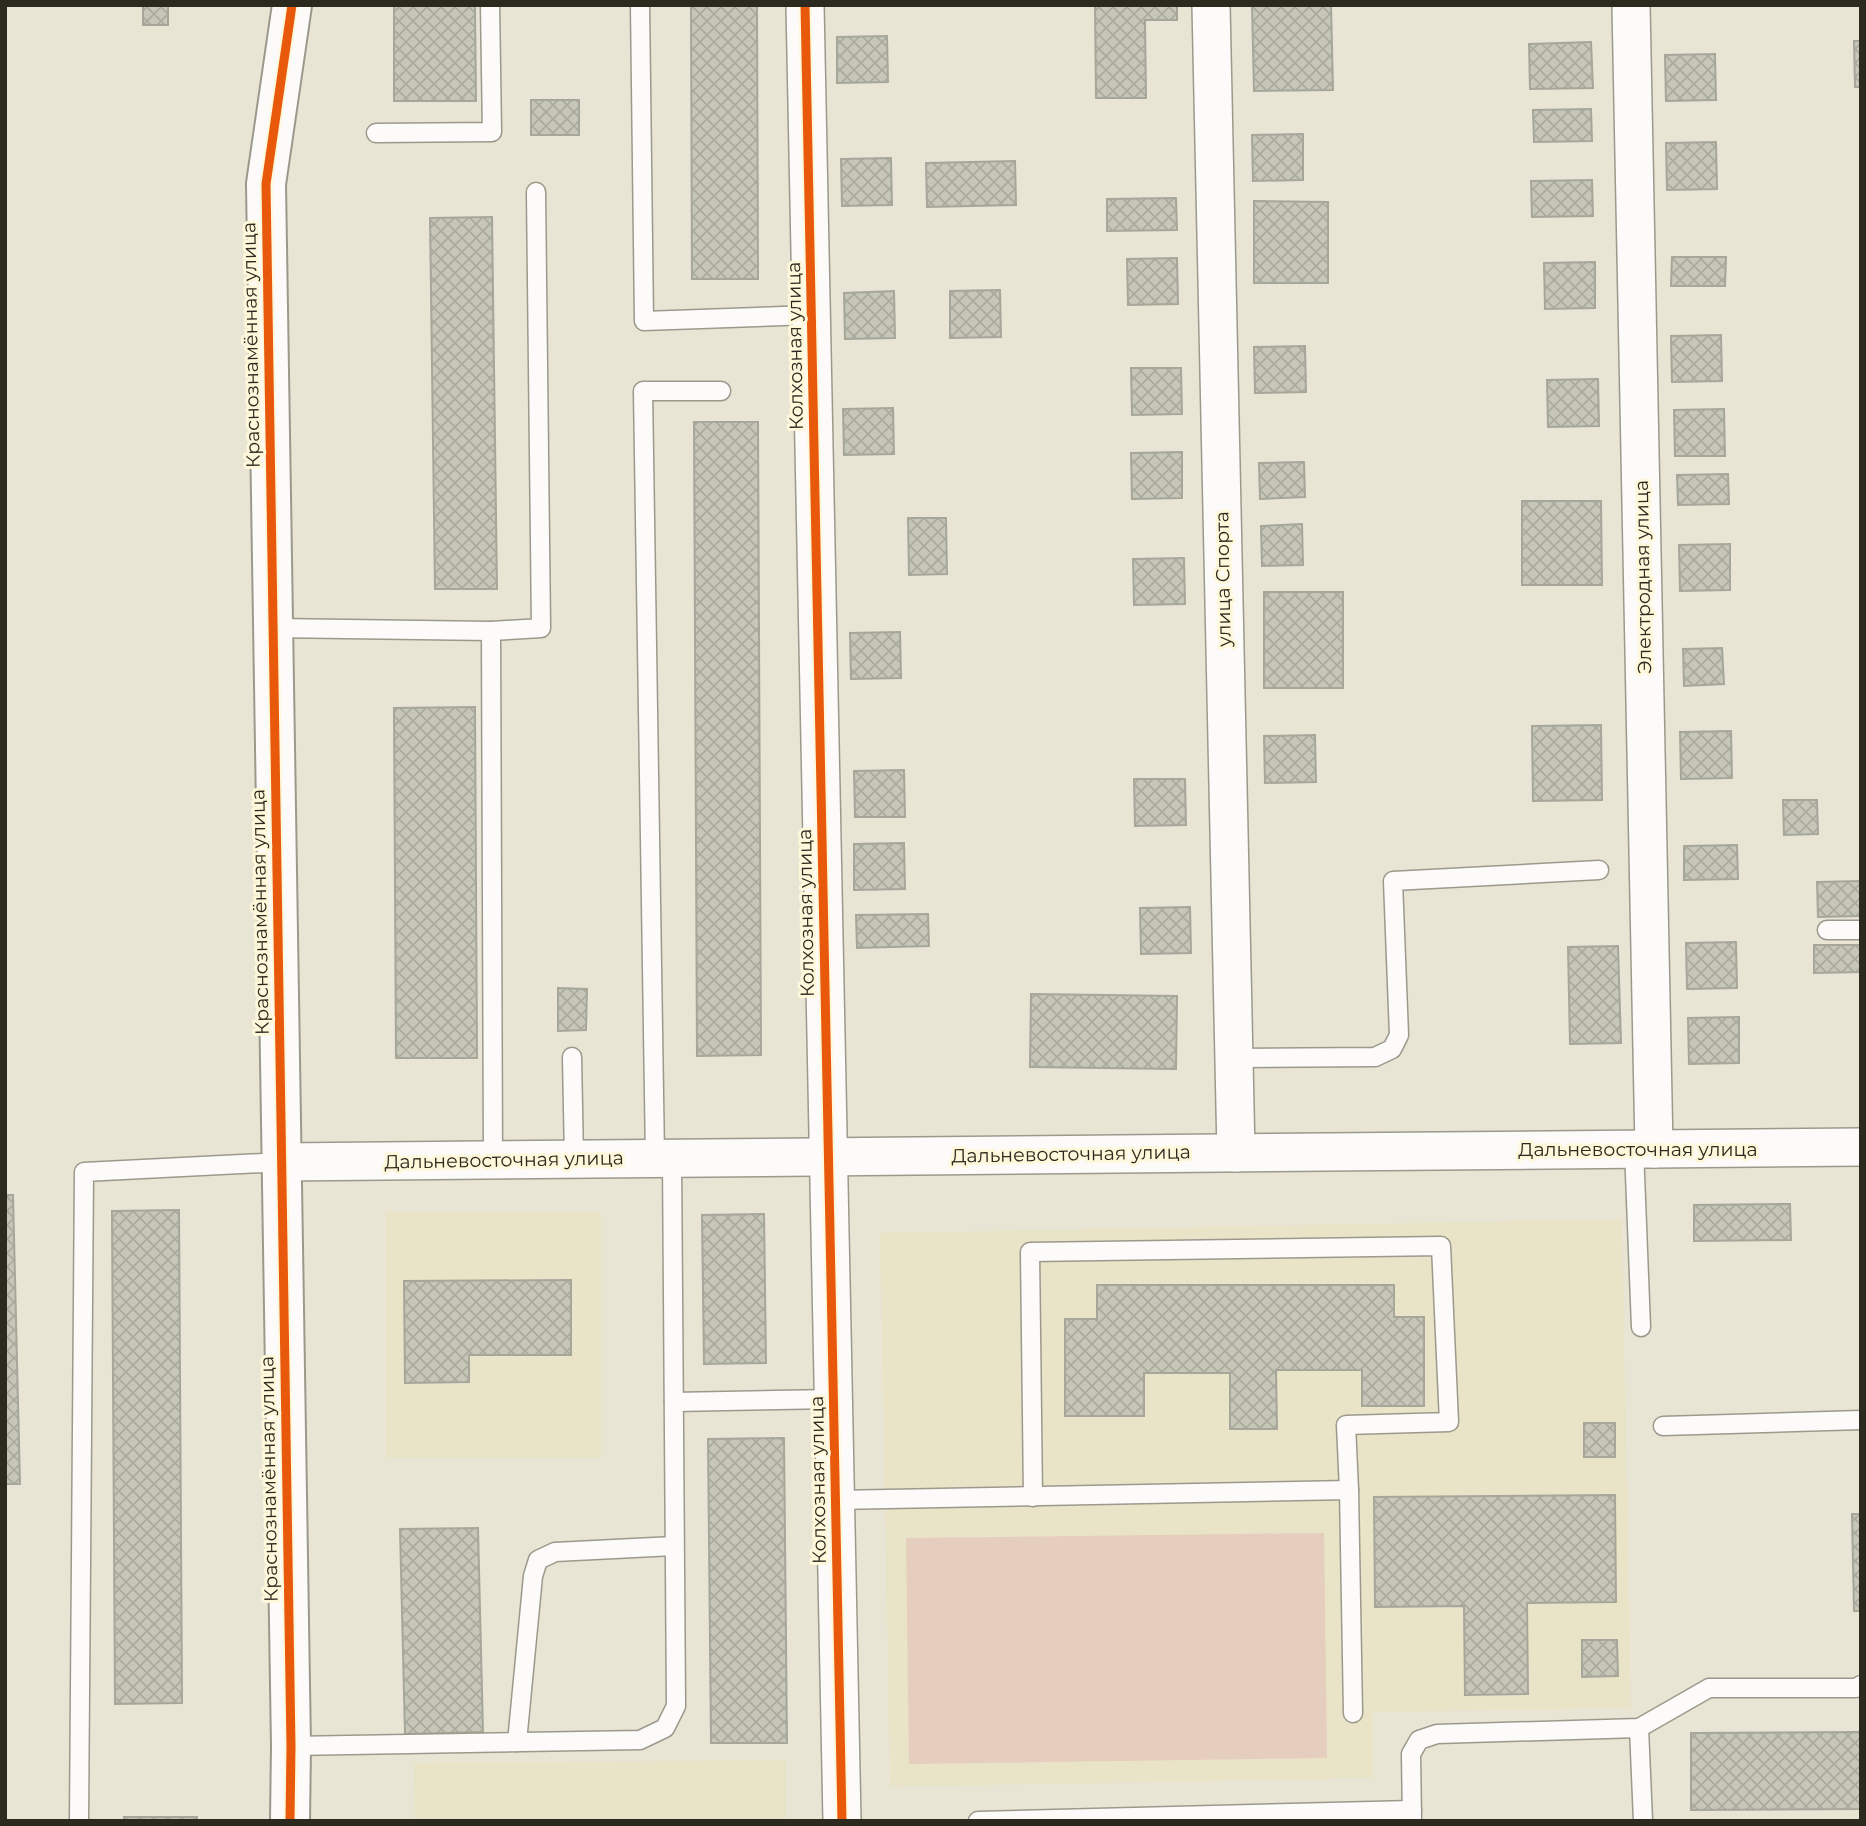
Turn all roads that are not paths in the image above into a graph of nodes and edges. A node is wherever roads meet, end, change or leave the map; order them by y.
1 (292, 5) edge
2 (490, 5) edge
3 (640, 5) edge
4 (805, 5) edge
5 (1211, 5) edge
6 (1631, 5) edge
7 (376, 133) dead end
8 (536, 192) dead end
9 (811, 315) junction
10 (721, 391) dead end
11 (273, 628) junction
12 (491, 631) junction
13 (1599, 870) dead end
14 (1827, 930) dead end
15 (1861, 930) edge
16 (572, 1057) dead end
17 (1234, 1058) junction
18 (1861, 1147) edge
19 (1644, 1149) junction
20 (1236, 1153) junction
21 (829, 1157) junction
22 (664, 1158) junction
23 (574, 1159) junction
24 (493, 1160) junction
25 (282, 1162) junction
26 (1641, 1327) dead end
27 (834, 1399) junction
28 (674, 1402) junction
29 (1861, 1420) edge
30 (1663, 1426) dead end
31 (1349, 1490) junction
32 (1033, 1497) junction
33 (836, 1500) junction
34 (674, 1546) junction
35 (1861, 1685) edge
36 (1353, 1713) dead end
37 (1639, 1728) junction
38 (517, 1742) junction
39 (291, 1746) junction
40 (1412, 1816) edge
41 (79, 1821) edge
42 (290, 1821) edge
43 (842, 1821) edge
44 (978, 1821) edge
45 (1643, 1821) edge

1 - 11 street, Краснознамённая улица
2 - 7 lane
3 - 9 lane
4 - 9 street, Колхозная улица
5 - 17 street, улица Спорта
6 - 19 street, Электродная улица
8 - 12 lane
9 - 21 street, Колхозная улица
10 - 22 lane
11 - 12 lane
11 - 25 street, Краснознамённая улица
12 - 24 lane
13 - 17 lane
14 - 15 lane
16 - 23 lane
17 - 20 street, улица Спорта
18 - 19 street, Дальневосточная улица
19 - 20 street, Дальневосточная улица
19 - 26 lane
20 - 21 street, Дальневосточная улица
21 - 22 street, Дальневосточная улица
21 - 27 street, Колхозная улица
22 - 23 street, Дальневосточная улица
22 - 28 lane
23 - 24 street, Дальневосточная улица
24 - 25 street, Дальневосточная улица
25 - 39 street, Краснознамённая улица
25 - 41 lane
27 - 28 lane
27 - 33 street, Колхозная улица
28 - 34 lane
29 - 30 lane
31 - 32 lane
31 - 32 lane
31 - 36 lane
32 - 33 lane
33 - 43 street, Колхозная улица
34 - 38 lane
34 - 38 lane
35 - 37 lane
37 - 40 lane
37 - 45 lane
38 - 39 lane
39 - 42 street, Краснознамённая улица
40 - 44 lane

